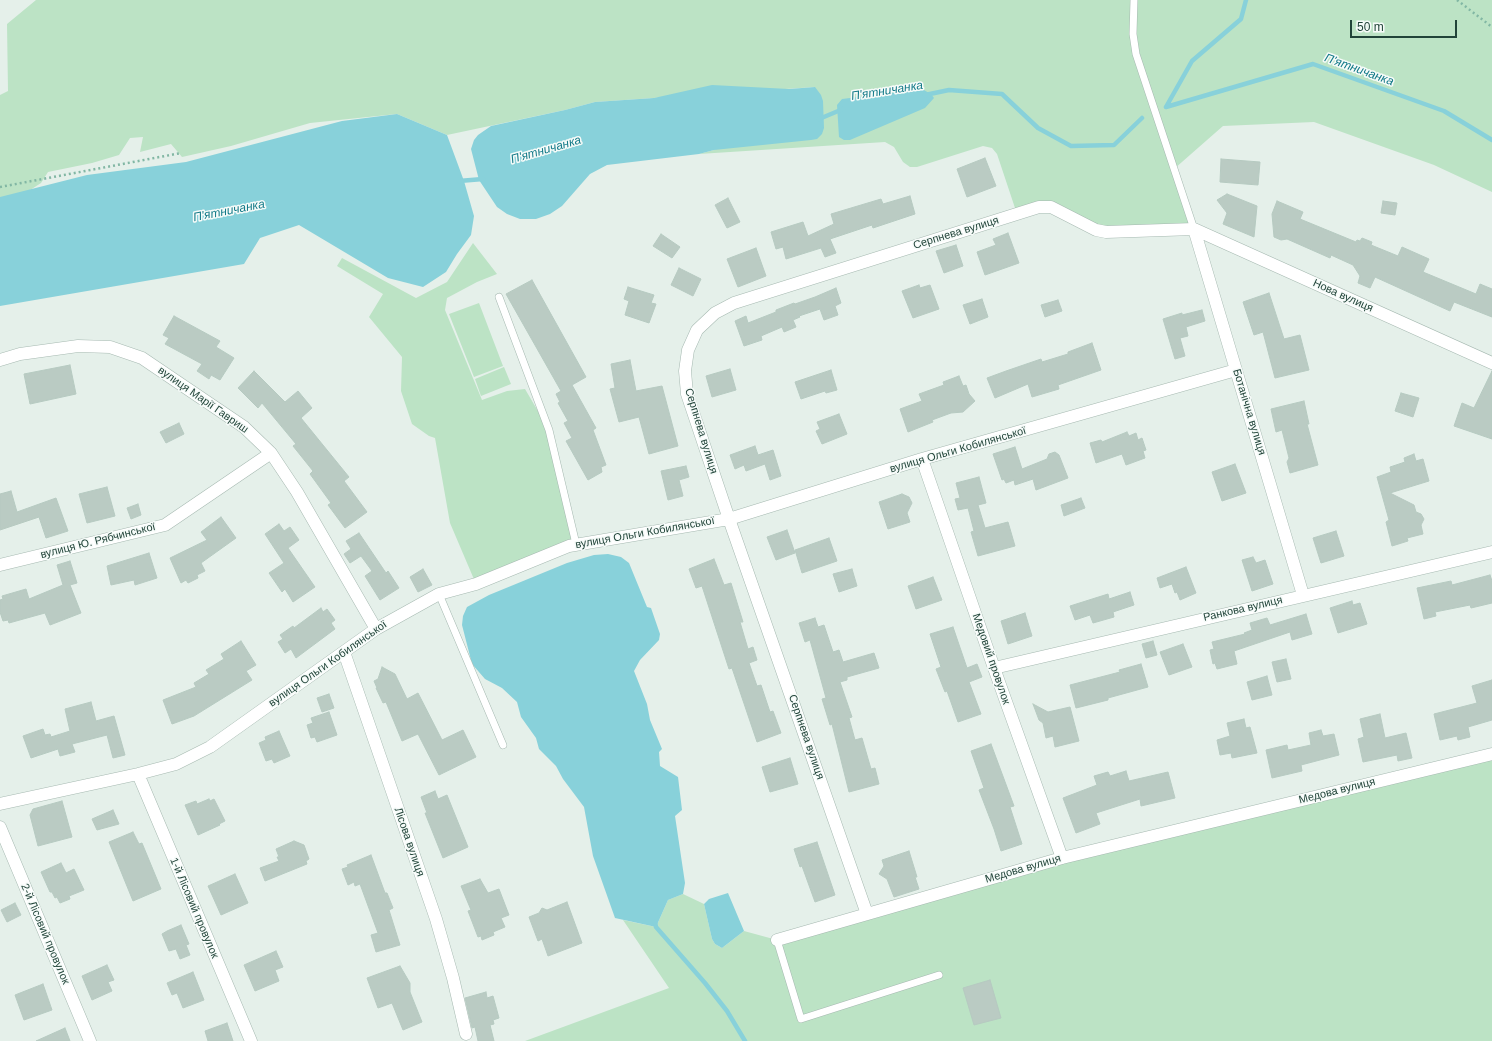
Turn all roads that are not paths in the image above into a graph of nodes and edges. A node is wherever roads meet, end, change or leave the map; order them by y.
1 (1134, 0) edge
2 (1194, 229) junction
3 (499, 297) dead end
4 (0, 360) edge
5 (1492, 363) edge
6 (1236, 370) junction
7 (271, 453) junction
8 (922, 459) junction
9 (729, 519) junction
10 (576, 544) junction
11 (1492, 552) edge
12 (0, 565) edge
13 (439, 594) junction
14 (1303, 595) junction
15 (376, 629) junction
16 (344, 652) junction
17 (994, 668) junction
18 (503, 745) dead end
19 (1492, 754) edge
20 (138, 774) junction
21 (0, 804) edge
22 (0, 827) edge
23 (1062, 858) junction
24 (868, 914) junction
25 (777, 940) joint
26 (939, 975) dead end
27 (466, 1034) dead end
28 (90, 1041) edge
29 (251, 1041) edge

1 - 2 lane
2 - 5 street, Нова вулиця
2 - 6 street, Ботанічна вулиця
2 - 9 street, Серпнева вулиця
3 - 10 lane
4 - 7 street, вулиця Марії Гавриш
6 - 8 street, вулиця Ольги Кобилянської
6 - 14 street, Ботанічна вулиця
7 - 12 street, вулиця Ю. Рябчинської
7 - 15 street, вулиця Марії Гавриш
8 - 9 street, вулиця Ольги Кобилянської
8 - 17 street, Медовий провулок
9 - 10 street, вулиця Ольги Кобилянської
9 - 24 street, Серпнева вулиця
10 - 13 street, вулиця Ольги Кобилянської
11 - 14 street, Ранкова вулиця
13 - 15 street, вулиця Ольги Кобилянської
13 - 18 lane
14 - 17 street, Ранкова вулиця
15 - 16 street, вулиця Ольги Кобилянської
16 - 20 street, вулиця Ольги Кобилянської
16 - 27 street, Лісова вулиця
17 - 23 street, Медовий провулок
19 - 23 street, Медова вулиця
20 - 21 street, вулиця Ольги Кобилянської
20 - 29 street, 1-й Лісовий провулок
22 - 28 street, 2-й Лісовий провулок
23 - 24 street, Медова вулиця
24 - 25 street, Медова вулиця
25 - 26 lane, Медова вулиця

